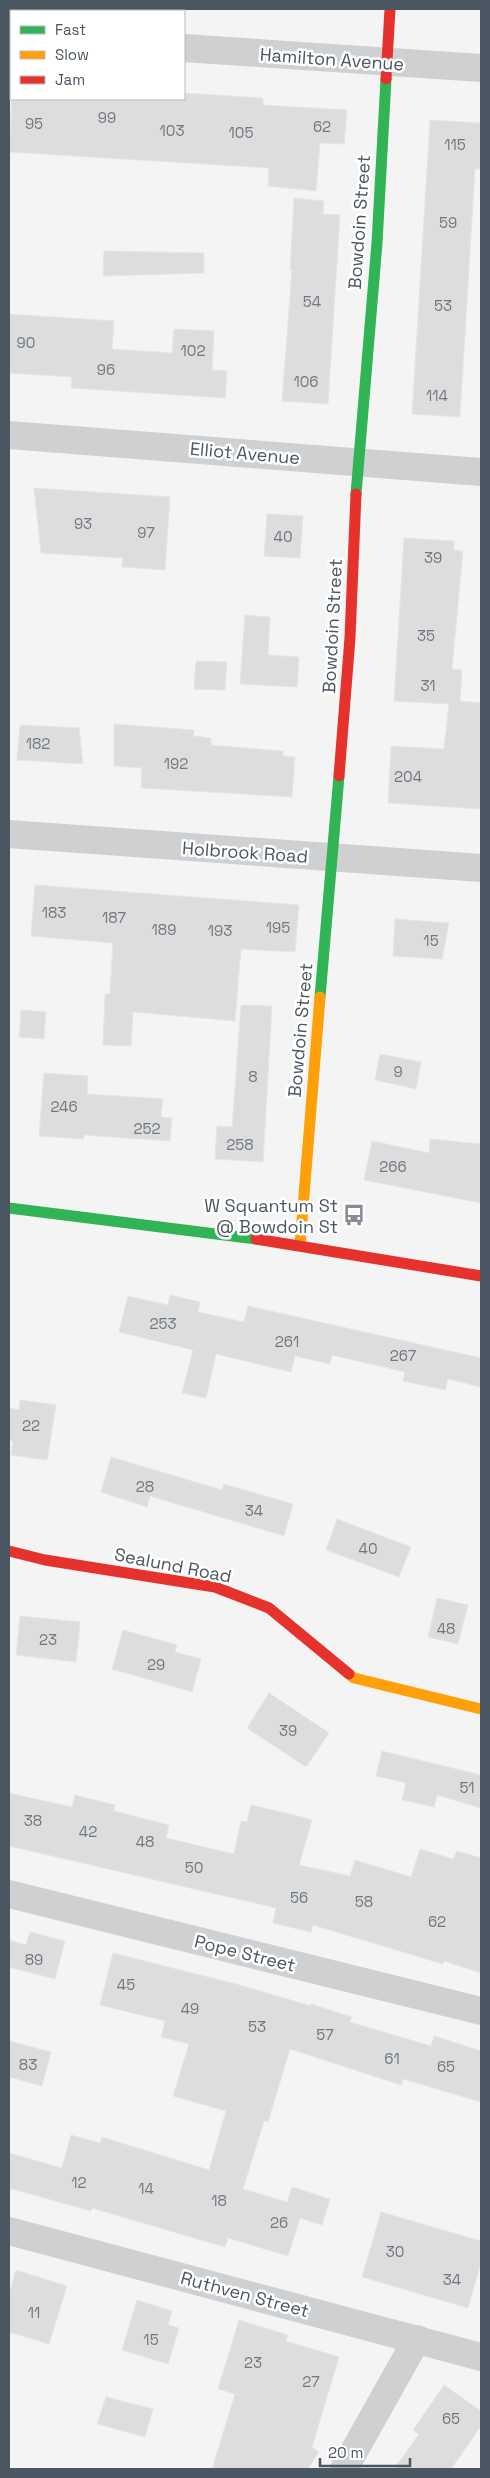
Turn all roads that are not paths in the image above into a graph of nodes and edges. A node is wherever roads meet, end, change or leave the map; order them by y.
1 (390, 9) edge
2 (185, 48) edge
3 (386, 62) junction
4 (481, 68) edge
5 (9, 435) edge
6 (357, 462) junction
7 (481, 472) edge
8 (9, 834) edge
9 (333, 858) junction
10 (481, 868) edge
11 (9, 1208) edge
12 (300, 1245) junction
13 (481, 1276) edge
14 (9, 1551) edge
15 (481, 1709) edge
16 (9, 1894) edge
17 (481, 2011) edge
18 (9, 2231) edge
19 (417, 2339) junction
20 (481, 2357) edge
21 (344, 2469) edge

1 - 3 street, Bowdoin Street
2 - 3 street, Hamilton Avenue
3 - 4 street, Hamilton Avenue
3 - 6 street, Bowdoin Street
5 - 6 street, Elliot Avenue
6 - 7 street, Elliot Avenue
6 - 9 street, Bowdoin Street
8 - 9 street, Holbrook Road
9 - 10 street, Holbrook Road
9 - 12 street, Bowdoin Street
11 - 12 street
12 - 13 street
14 - 15 street, Sealund Road
16 - 17 street, Pope Street
18 - 19 street, Ruthven Street
19 - 20 street, Ruthven Street
19 - 21 street

